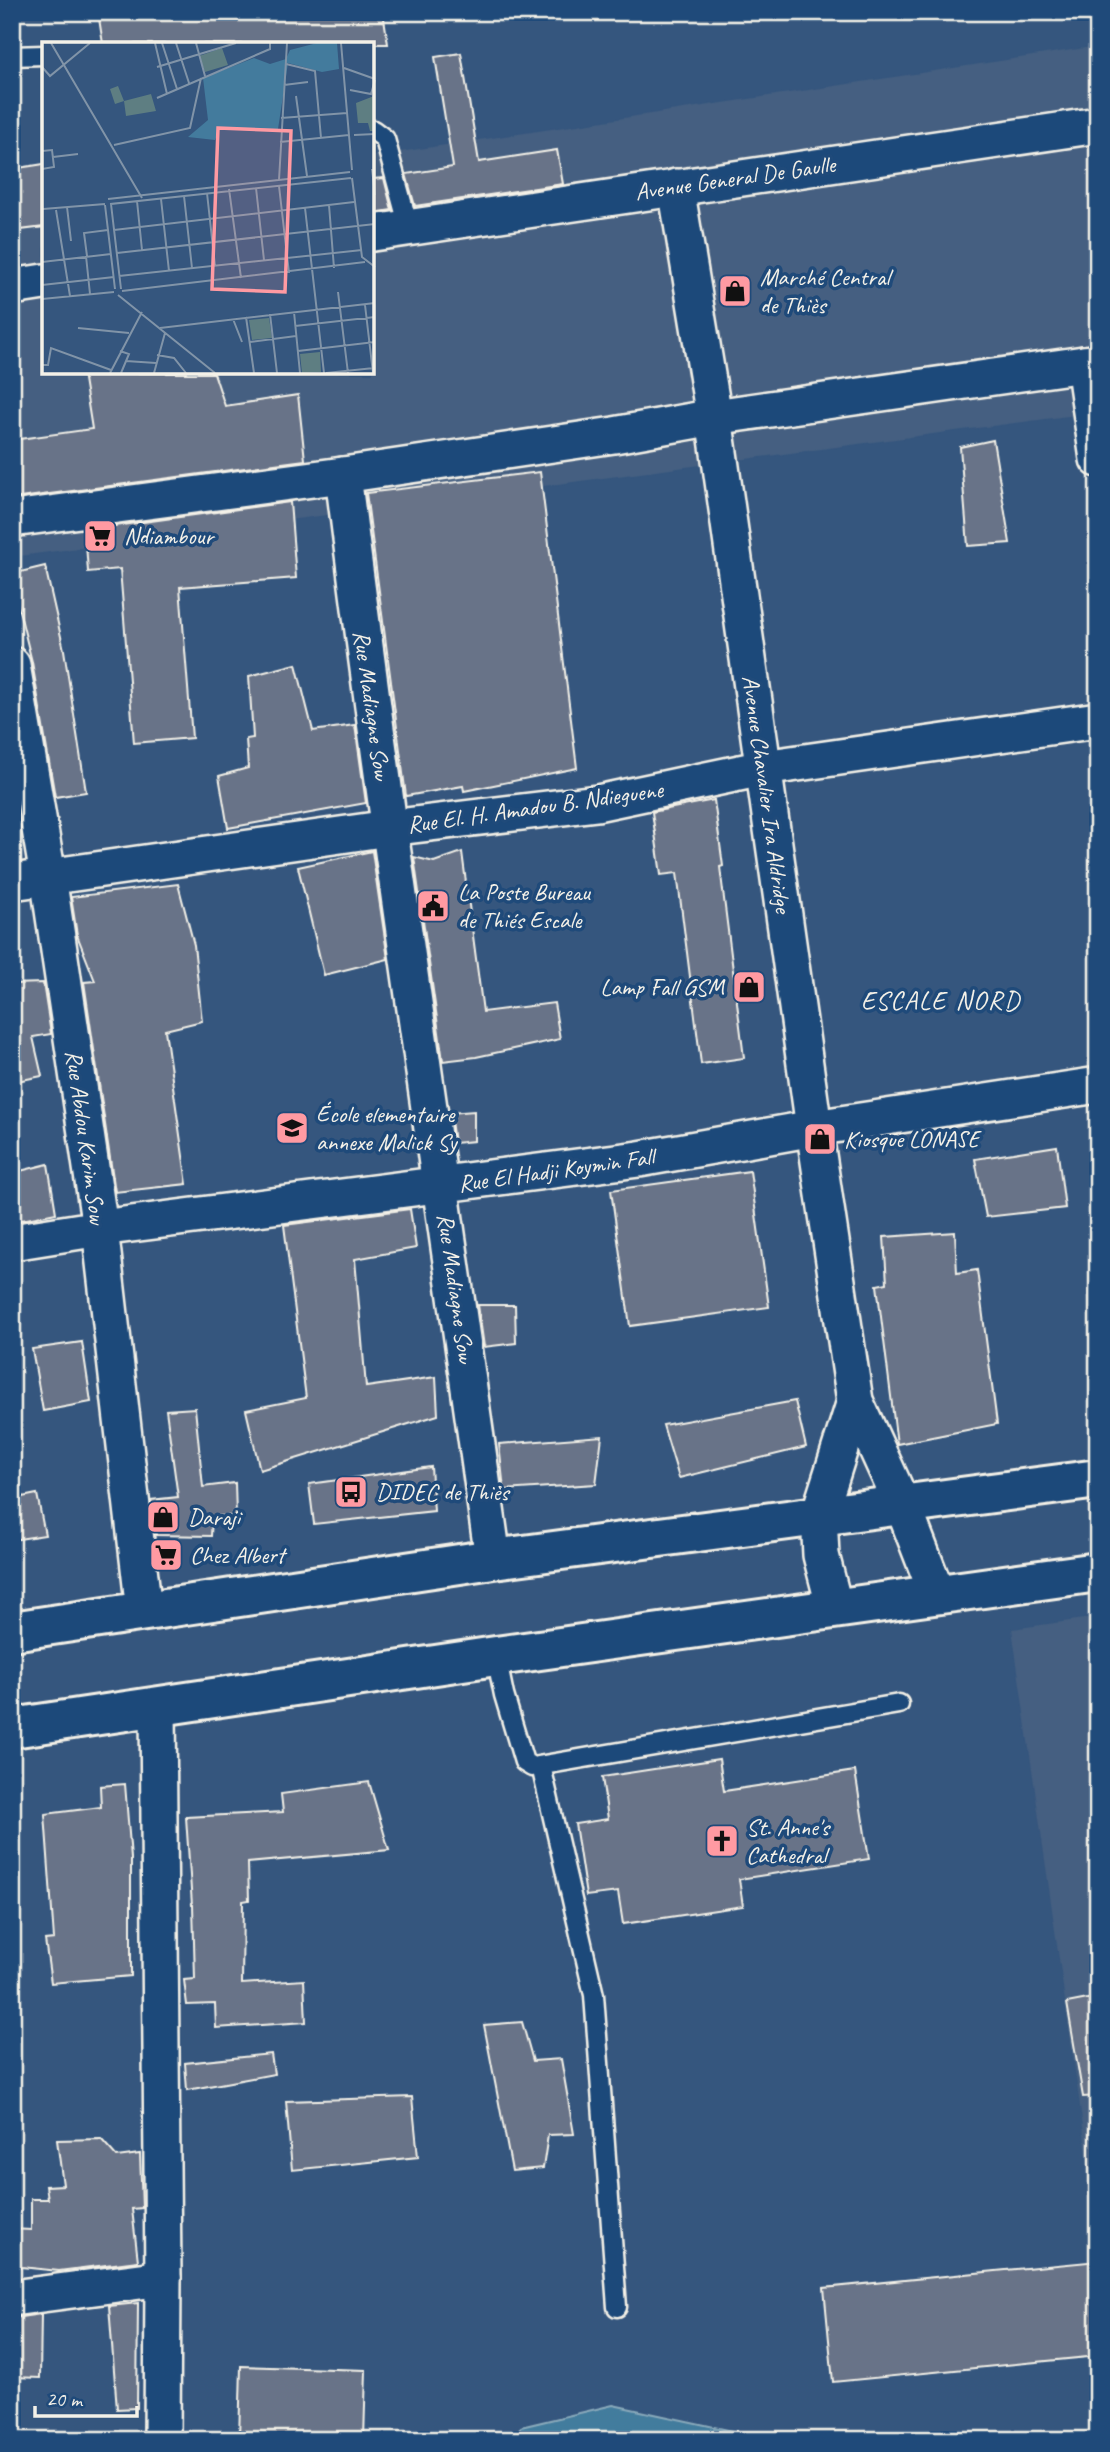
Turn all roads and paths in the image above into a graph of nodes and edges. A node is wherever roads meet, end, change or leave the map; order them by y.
1 (42, 55) edge
2 (12, 56) edge
3 (1098, 125) edge
4 (374, 131) edge
5 (676, 187) junction
6 (409, 228) junction
7 (374, 233) edge
8 (42, 282) edge
9 (12, 287) edge
10 (1091, 363) edge
11 (714, 417) junction
12 (1098, 458) edge
13 (343, 475) junction
14 (12, 519) edge
15 (12, 665) edge
16 (1098, 720) edge
17 (763, 768) junction
18 (389, 828) junction
19 (48, 876) junction
20 (12, 881) edge
21 (1098, 1085) edge
22 (814, 1128) junction
23 (442, 1186) junction
24 (100, 1228) junction
25 (12, 1242) edge
26 (855, 1401) junction
27 (1098, 1479) edge
28 (903, 1506) junction
29 (819, 1515) junction
30 (493, 1559) junction
31 (1098, 1572) edge
32 (937, 1594) junction
33 (835, 1609) junction
34 (144, 1612) junction
35 (12, 1631) edge
36 (496, 1656) junction
37 (899, 1704) dead end
38 (158, 1706) junction
39 (12, 1728) edge
40 (541, 1766) junction
41 (163, 2278) junction
42 (12, 2298) edge
43 (617, 2306) dead end
44 (162, 2440) edge

1 - 2 lane
3 - 5 street, Avenue General De Gaulle
4 - 6 lane
5 - 6 street, Avenue General De Gaulle
5 - 11 street, Avenue Chavalier Ira Aldridge
6 - 7 street, Avenue General De Gaulle
8 - 9 street
10 - 11 street
10 - 12 street
11 - 13 street
11 - 17 street, Avenue Chavalier Ira Aldridge
13 - 14 street
13 - 18 street, Rue Madiagne Sow
15 - 19 street, Rue Abdou Karim Sow
16 - 17 street, Rue El. H. Amadou B. Ndieguene
17 - 18 street, Rue El. H. Amadou B. Ndieguene
17 - 22 street, Avenue Chavalier Ira Aldridge
18 - 19 street, Rue El. H. Amadou B. Ndieguene
18 - 23 street, Rue Madiagne Sow
19 - 20 street, Rue El. H. Amadou B. Ndieguene
19 - 24 street, Rue Abdou Karim Sow
21 - 22 street, Rue El Hadji Koymin Fall
22 - 23 street, Rue El Hadji Koymin Fall
22 - 26 street, Avenue Chavalier Ira Aldridge
23 - 24 street, Rue El Hadji Koymin Fall
23 - 30 street, Rue Madiagne Sow
24 - 25 street, Rue El Hadji Koymin Fall
24 - 34 street, Rue Abdou Karim Sow
26 - 28 street
26 - 29 street
27 - 28 main road
28 - 29 main road
28 - 32 street
29 - 30 main road
29 - 33 street
30 - 34 main road
31 - 32 main road
32 - 33 main road
33 - 36 main road
34 - 35 main road
36 - 38 main road
36 - 40 lane
37 - 40 lane
38 - 39 main road
38 - 41 street
40 - 43 lane
41 - 42 street
41 - 44 street

